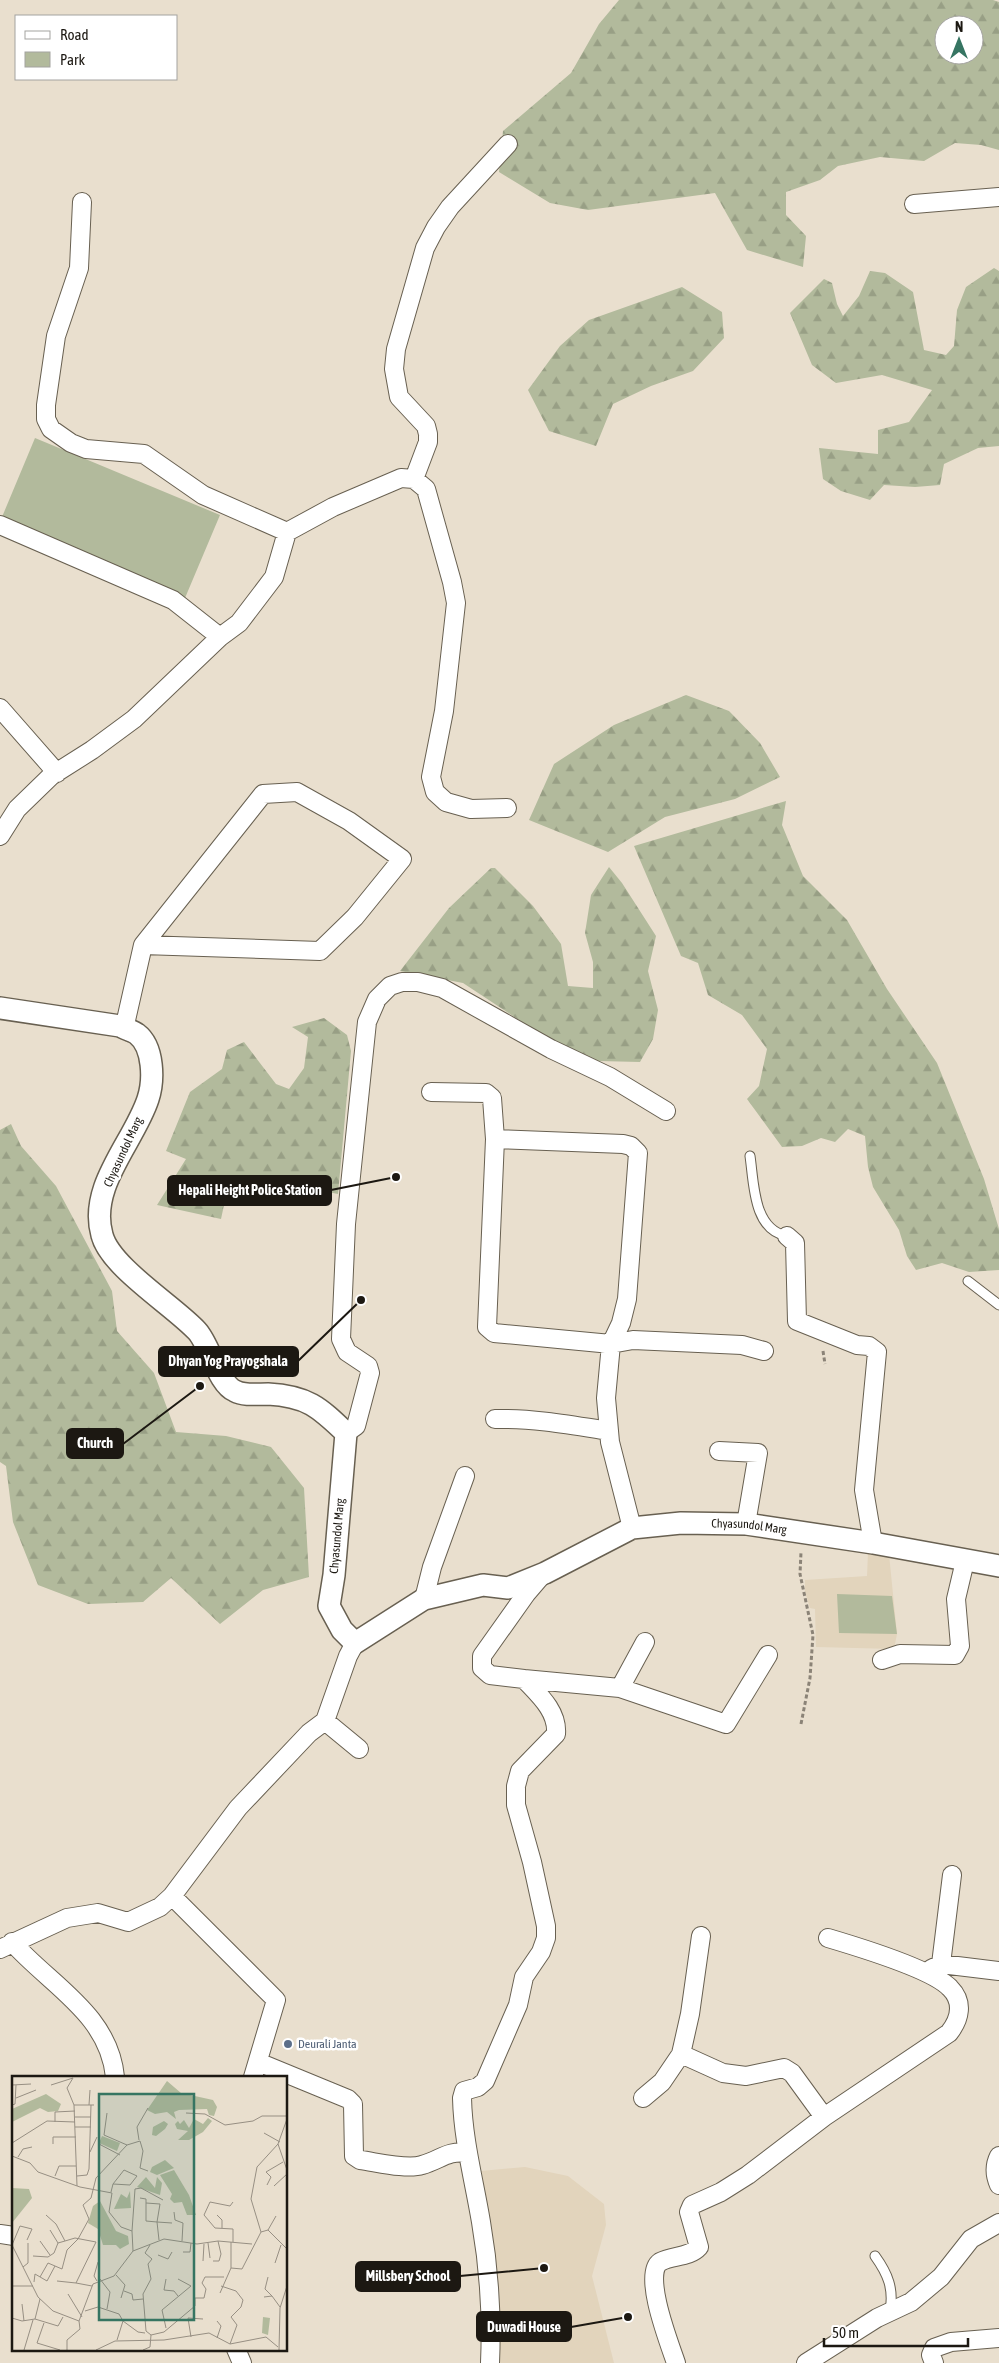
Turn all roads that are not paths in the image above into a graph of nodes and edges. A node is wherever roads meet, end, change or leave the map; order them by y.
1 (508, 144) dead end
2 (999, 197) edge
3 (82, 202) dead end
4 (914, 204) dead end
5 (414, 478) junction
6 (0, 525) edge
7 (287, 532) junction
8 (220, 638) junction
9 (0, 708) edge
10 (57, 773) junction
11 (507, 808) dead end
12 (0, 836) edge
13 (143, 945) junction
14 (0, 1008) edge
15 (124, 1029) junction
16 (431, 1092) dead end
17 (666, 1111) dead end
18 (495, 1139) junction
19 (750, 1156) dead end
20 (787, 1236) joint
21 (968, 1281) dead end
22 (999, 1305) edge
23 (611, 1344) junction
24 (764, 1351) dead end
25 (495, 1419) dead end
26 (609, 1431) junction
27 (346, 1433) junction
28 (720, 1451) dead end
29 (464, 1476) dead end
30 (746, 1524) junction
31 (632, 1528) junction
32 (873, 1543) junction
33 (965, 1561) junction
34 (999, 1566) edge
35 (545, 1573) junction
36 (424, 1598) junction
37 (644, 1642) dead end
38 (355, 1643) junction
39 (768, 1655) dead end
40 (882, 1660) dead end
41 (524, 1679) junction
42 (620, 1688) junction
43 (325, 1721) junction
44 (359, 1749) dead end
45 (952, 1875) dead end
46 (172, 1896) junction
47 (701, 1936) dead end
48 (828, 1938) dead end
49 (6, 1946) edge
50 (942, 1964) junction
51 (999, 1971) edge
52 (924, 1972) junction
53 (681, 2054) junction
54 (255, 2070) edge
55 (115, 2076) edge
56 (274, 2076) edge
57 (288, 2081) edge
58 (643, 2098) dead end
59 (824, 2117) junction
60 (467, 2153) junction
61 (999, 2156) edge
62 (999, 2186) edge
63 (999, 2223) edge
64 (875, 2256) dead end
65 (890, 2312) junction
66 (999, 2338) edge
67 (490, 2363) edge
68 (676, 2363) edge
69 (806, 2363) edge
70 (934, 2363) edge

1 - 5 street
2 - 4 street
3 - 7 street
5 - 7 street
5 - 11 street
6 - 8 street
7 - 8 street
8 - 10 street
9 - 10 street
10 - 12 street
13 - 13 street
13 - 15 street
14 - 15 street, Chyasundol Marg
15 - 27 street, Chyasundol Marg
16 - 18 street
17 - 27 street
18 - 23 street
18 - 23 street
19 - 20 lane
20 - 32 street
21 - 22 lane
23 - 24 street
23 - 26 street
25 - 26 street
26 - 31 street
27 - 38 street, Chyasundol Marg
28 - 30 street
29 - 36 street
30 - 31 street, Chyasundol Marg
30 - 32 street, Chyasundol Marg
31 - 35 street, Chyasundol Marg
32 - 33 street, Chyasundol Marg
33 - 34 street, Chyasundol Marg
33 - 40 street
35 - 36 street, Chyasundol Marg
35 - 41 street
36 - 38 street, Chyasundol Marg
37 - 42 street
38 - 43 street
39 - 42 street
41 - 42 street
41 - 60 street
43 - 44 street
43 - 46 street
45 - 50 street
46 - 49 street
46 - 54 street
47 - 53 street
48 - 52 street
49 - 55 street
50 - 51 street
50 - 52 street
52 - 59 street
53 - 58 street
53 - 59 street
54 - 56 street
57 - 60 street
59 - 68 street
60 - 67 street
61 - 62 street
63 - 65 street
64 - 65 lane
65 - 69 street
66 - 70 street

